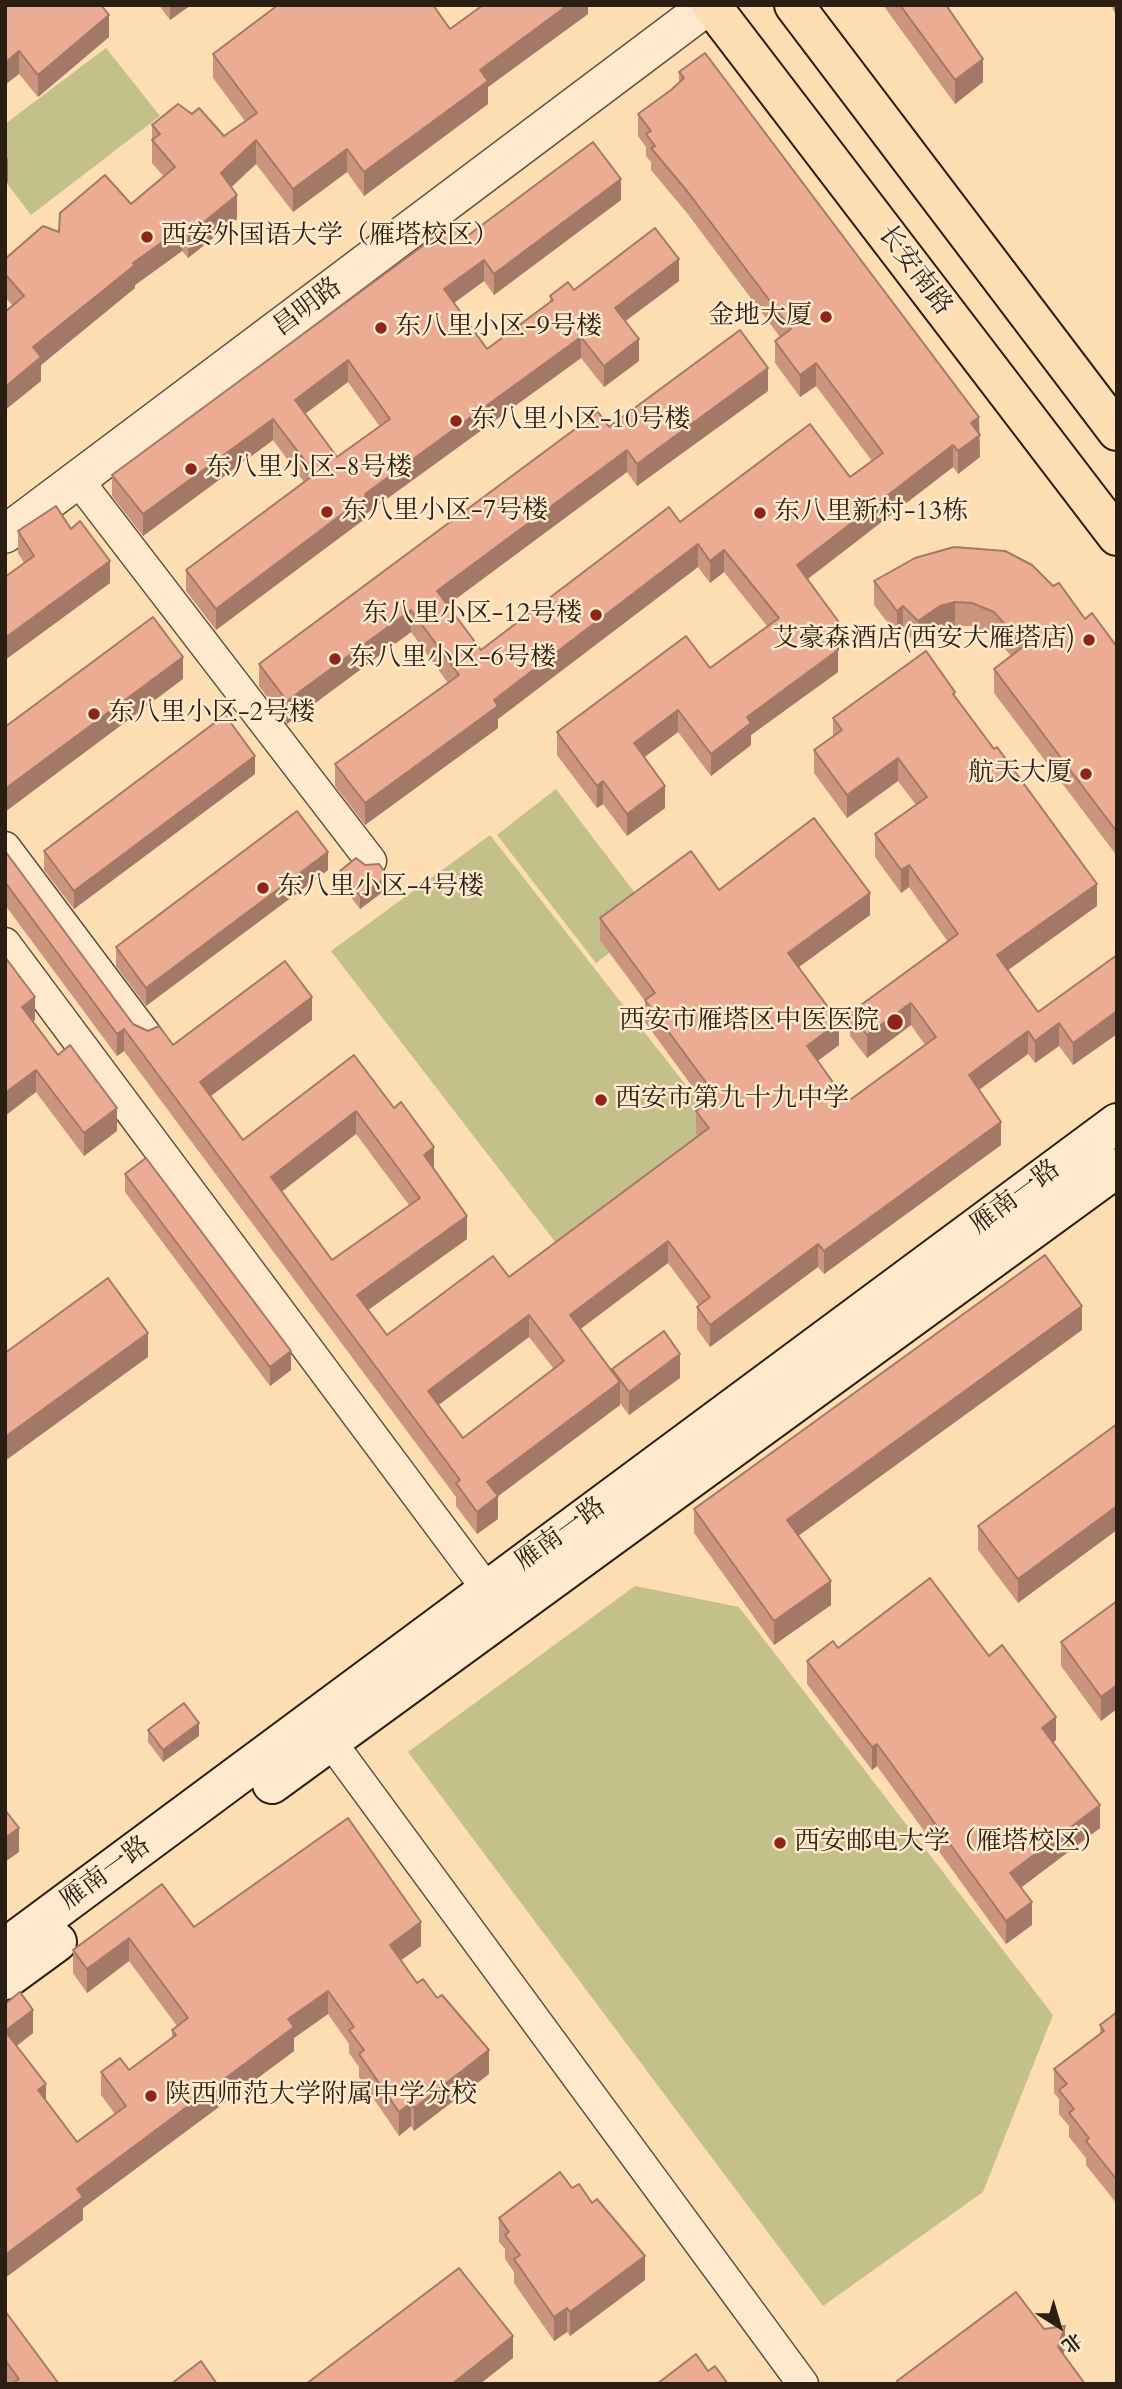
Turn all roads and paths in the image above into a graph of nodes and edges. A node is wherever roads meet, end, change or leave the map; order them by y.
1 (710, 5) edge
2 (794, 5) edge
3 (1117, 431) edge
4 (78, 480) junction
5 (5, 534) edge
6 (1117, 536) edge
7 (5, 847) edge
8 (371, 861) dead end
9 (5, 943) edge
10 (148, 1036) edge
11 (1117, 1123) edge
12 (1117, 1168) edge
13 (496, 1601) junction
14 (331, 1742) junction
15 (5, 1948) edge
16 (5, 1980) edge
17 (803, 2384) edge

1 - 4 street, 昌明路
1 - 6 main road, 长安南路
2 - 3 main road
4 - 5 street, 昌明路
4 - 8 street
7 - 10 street
9 - 13 street
11 - 13 main road, 雁南一路
12 - 13 main road, 雁南一路
13 - 14 main road, 雁南一路
13 - 15 main road, 雁南一路
14 - 16 main road, 雁南一路
14 - 17 street

